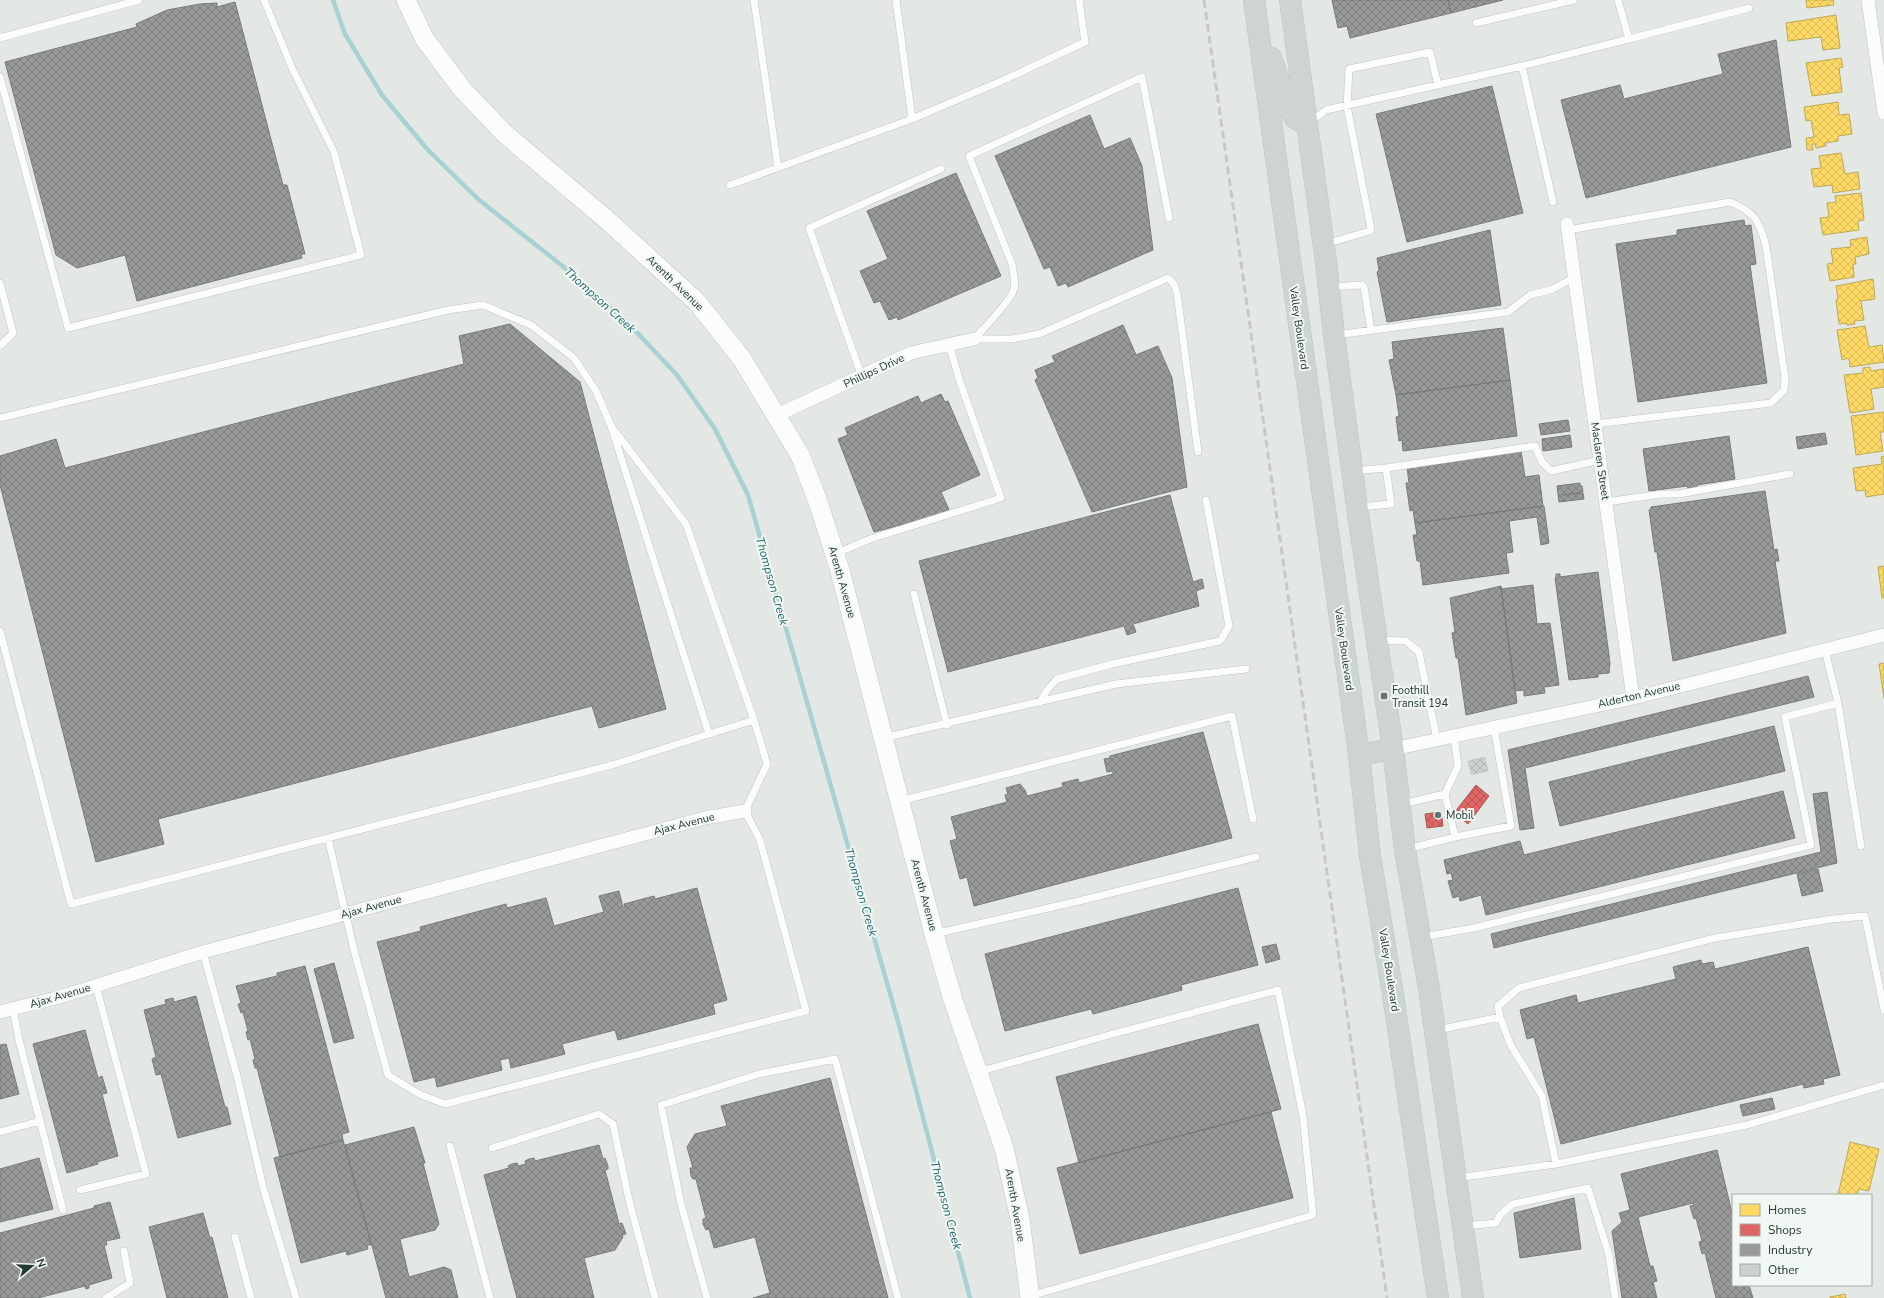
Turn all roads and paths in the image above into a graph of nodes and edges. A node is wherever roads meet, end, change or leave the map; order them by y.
1 (139, 0) edge
2 (264, 0) edge
3 (406, 0) edge
4 (754, 0) edge
5 (896, 0) edge
6 (1079, 0) edge
7 (1290, 0) edge
8 (1574, 0) edge
9 (1618, 0) edge
10 (1868, 0) edge
11 (1255, 6) edge
12 (1749, 8) dead end
13 (1476, 24) dead end
14 (1878, 33) edge
15 (0, 38) edge
16 (1629, 38) junction
17 (1522, 66) junction
18 (0, 77) edge
19 (1438, 85) junction
20 (1347, 106) junction
21 (1884, 113) edge
22 (912, 119) junction
23 (1307, 125) junction
24 (778, 168) junction
25 (941, 169) dead end
26 (730, 185) dead end
27 (1552, 202) dead end
28 (1169, 218) dead end
29 (1568, 227) joint
30 (1324, 245) junction
31 (1575, 277) junction
32 (0, 283) edge
33 (1328, 287) junction
34 (1371, 331) junction
35 (1334, 335) junction
36 (974, 339) junction
37 (949, 344) junction
38 (0, 346) edge
39 (862, 377) junction
40 (777, 415) junction
41 (0, 418) edge
42 (1595, 424) junction
43 (611, 426) junction
44 (1198, 452) dead end
45 (1600, 460) junction
46 (1386, 468) junction
47 (1353, 471) junction
48 (1790, 474) dead end
49 (1206, 500) dead end
50 (1606, 502) junction
51 (1357, 507) junction
52 (834, 554) junction
53 (914, 594) dead end
54 (0, 631) edge
55 (1884, 635) edge
56 (1377, 639) junction
57 (1825, 650) junction
58 (1246, 669) dead end
59 (1633, 698) junction
60 (1040, 702) junction
61 (1838, 703) junction
62 (754, 720) junction
63 (946, 724) junction
64 (1494, 728) junction
65 (709, 734) junction
66 (1454, 736) junction
67 (883, 738) junction
68 (1437, 740) junction
69 (1393, 749) junction
70 (1359, 755) junction
71 (1445, 794) junction
72 (899, 801) junction
73 (1400, 805) junction
74 (745, 812) junction
75 (1254, 820) dead end
76 (1455, 837) junction
77 (328, 838) junction
78 (1861, 846) dead end
79 (1405, 850) junction
80 (1256, 857) dead end
81 (346, 914) junction
82 (934, 934) junction
83 (1420, 937) junction
84 (204, 952) junction
85 (96, 986) junction
86 (13, 1009) junction
87 (1884, 1010) edge
88 (0, 1012) edge
89 (1500, 1017) junction
90 (1434, 1030) junction
91 (978, 1072) junction
92 (1884, 1085) edge
93 (40, 1121) junction
94 (0, 1132) edge
95 (450, 1146) dead end
96 (492, 1148) dead end
97 (1556, 1164) junction
98 (1455, 1179) junction
99 (80, 1190) dead end
100 (63, 1210) dead end
101 (1462, 1227) junction
102 (235, 1237) dead end
103 (124, 1251) dead end
104 (1029, 1297) edge
105 (106, 1298) edge
106 (251, 1298) edge
107 (296, 1298) edge
108 (490, 1298) edge
109 (656, 1298) edge
110 (707, 1298) edge
111 (898, 1298) edge
112 (1438, 1298) edge
113 (1473, 1298) edge
114 (1615, 1298) edge

1 - 15 lane
2 - 18 lane
3 - 40 street, Arenth Avenue
4 - 24 lane
5 - 22 lane
6 - 22 lane
7 - 23 main road
8 - 13 lane
9 - 16 lane
10 - 14 street
11 - 23 main road
11 - 70 main road, Valley Boulevard
12 - 16 lane
14 - 21 street
16 - 17 lane
17 - 19 lane
17 - 27 lane
19 - 20 lane
19 - 20 lane
20 - 23 lane
20 - 30 lane
22 - 24 lane
23 - 30 main road
24 - 26 lane
25 - 39 lane
28 - 36 lane
29 - 31 street, Maclaren Street
29 - 42 lane
30 - 33 main road
31 - 34 lane
31 - 42 street, Maclaren Street
32 - 38 lane
33 - 34 lane
33 - 35 main road
34 - 35 lane
35 - 47 main road
36 - 37 street, Phillips Drive
36 - 44 lane
37 - 39 street, Phillips Drive
37 - 52 lane
39 - 40 street, Phillips Drive
40 - 52 street, Arenth Avenue
41 - 43 lane
42 - 45 street, Maclaren Street
43 - 62 lane
43 - 65 lane
45 - 46 lane
45 - 50 street, Maclaren Street
46 - 47 lane
46 - 51 lane
47 - 51 main road
48 - 50 lane
49 - 60 lane
50 - 59 street, Maclaren Street
51 - 56 main road
52 - 67 street, Arenth Avenue
53 - 63 lane
54 - 77 lane
55 - 57 street, Alderton Avenue
56 - 68 lane
56 - 69 main road
57 - 59 street, Alderton Avenue
57 - 61 lane
58 - 60 lane
59 - 64 street, Alderton Avenue
60 - 63 lane
61 - 78 lane
61 - 83 lane
62 - 65 lane
62 - 74 lane
63 - 67 lane
64 - 66 street, Alderton Avenue
64 - 76 lane
65 - 77 lane
66 - 68 street, Alderton Avenue
66 - 71 lane
67 - 72 street, Arenth Avenue
68 - 69 street, Alderton Avenue
69 - 70 main road
69 - 73 main road
70 - 112 main road, Valley Boulevard
71 - 73 lane
71 - 76 lane
72 - 75 lane
72 - 82 street, Arenth Avenue
73 - 79 main road
74 - 81 street, Ajax Avenue
74 - 81 lane
76 - 79 lane
77 - 81 lane
79 - 83 main road
80 - 82 lane
81 - 84 street, Ajax Avenue
82 - 91 street, Arenth Avenue
83 - 90 main road
84 - 85 street, Ajax Avenue
84 - 107 lane
85 - 86 street, Ajax Avenue
85 - 99 lane
86 - 88 street, Ajax Avenue
86 - 93 lane
87 - 89 lane
89 - 90 lane
89 - 97 lane
90 - 98 main road
91 - 104 street, Arenth Avenue
91 - 104 lane
92 - 97 lane
93 - 94 lane
93 - 100 lane
95 - 108 lane
96 - 109 lane
97 - 98 lane
98 - 101 main road
101 - 113 main road
101 - 114 lane
102 - 106 lane
103 - 105 lane
110 - 111 lane

